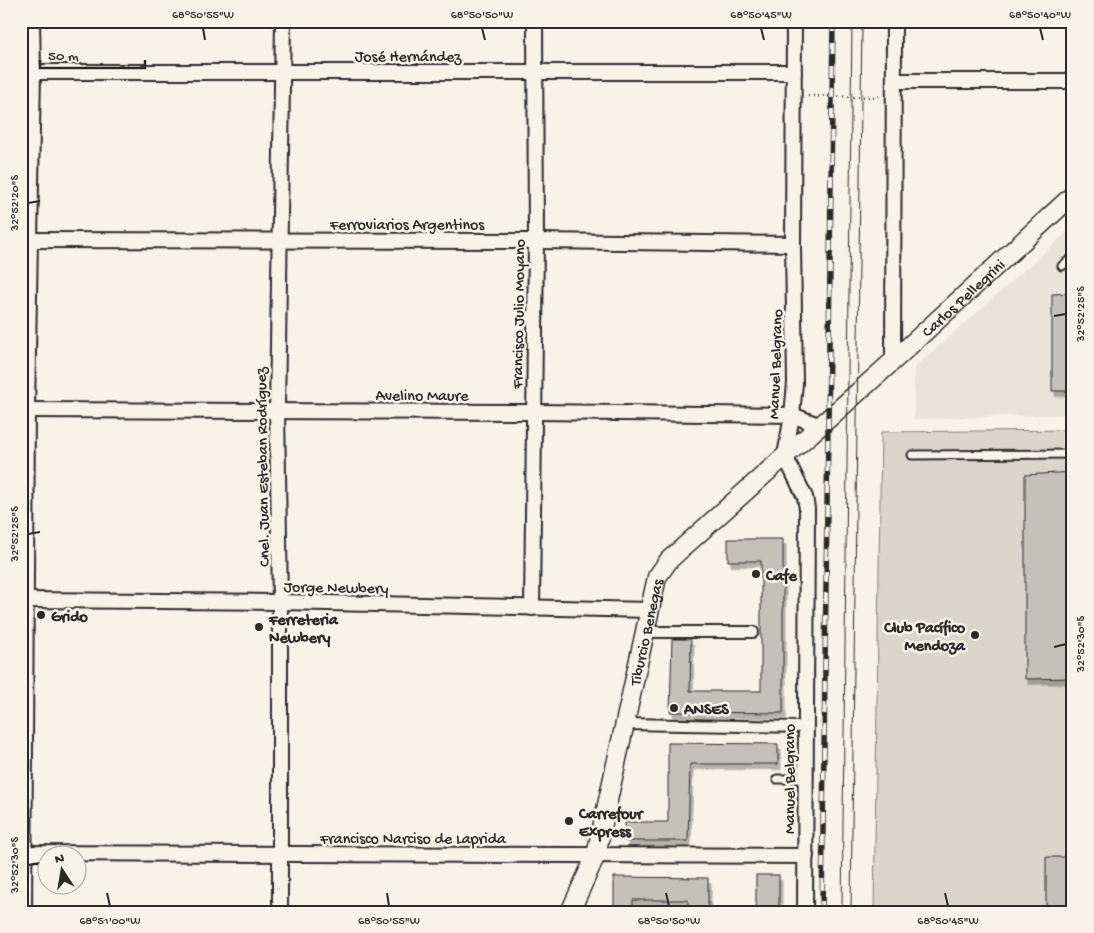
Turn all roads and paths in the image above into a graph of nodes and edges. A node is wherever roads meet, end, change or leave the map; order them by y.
1 (32, 21) edge
2 (283, 21) edge
3 (535, 21) edge
4 (794, 21) edge
5 (894, 21) edge
6 (27, 72) edge
7 (282, 72) junction
8 (534, 72) junction
9 (794, 72) junction
10 (894, 81) junction
11 (1073, 81) edge
12 (794, 96) junction
13 (894, 98) junction
14 (1073, 195) edge
15 (26, 240) edge
16 (279, 240) junction
17 (536, 241) junction
18 (793, 244) junction
19 (1073, 257) edge
20 (1062, 266) dead end
21 (893, 361) junction
22 (852, 398) joint
23 (24, 410) edge
24 (277, 411) junction
25 (534, 412) junction
26 (792, 415) junction
27 (821, 426) junction
28 (1073, 454) edge
29 (912, 455) dead end
30 (785, 456) junction
31 (24, 600) edge
32 (280, 602) junction
33 (532, 608) junction
34 (650, 610) junction
35 (645, 632) junction
36 (753, 632) dead end
37 (624, 724) junction
38 (805, 727) junction
39 (777, 779) dead end
40 (805, 779) junction
41 (23, 853) edge
42 (280, 854) junction
43 (596, 855) junction
44 (806, 856) junction
45 (24, 912) edge
46 (280, 912) edge
47 (570, 912) edge
48 (805, 912) edge

1 - 6 street
2 - 7 street, Cnel. Juan Esteban Rodríguez
3 - 8 street, Francisco Julio Moyano
4 - 9 street, Manuel Belgrano
5 - 10 street
6 - 7 street, José Hernández
6 - 15 street
7 - 8 street, José Hernández
7 - 16 street, Cnel. Juan Esteban Rodríguez
8 - 9 street, José Hernández
8 - 17 street, Francisco Julio Moyano
9 - 12 street, Manuel Belgrano
10 - 11 street
10 - 13 street
12 - 13 path
12 - 18 street, Manuel Belgrano
13 - 21 street
14 - 21 street, Carlos Pellegrini
15 - 16 street, Ferroviarios Argentinos
15 - 23 street
16 - 17 street, Ferroviarios Argentinos
16 - 24 street, Cnel. Juan Esteban Rodríguez
17 - 18 street, Ferroviarios Argentinos
17 - 25 street, Francisco Julio Moyano
18 - 26 street, Manuel Belgrano
19 - 20 lane
21 - 22 street, Carlos Pellegrini
22 - 27 street, Tiburcio Benegas
23 - 24 street, Avelino Maure
23 - 31 street
24 - 25 street, Avelino Maure
24 - 32 street, Cnel. Juan Esteban Rodríguez
25 - 26 street, Avelino Maure
25 - 33 street, Francisco Julio Moyano
26 - 27 street, Avelino Maure
26 - 30 street, Manuel Belgrano
27 - 30 street, Tiburcio Benegas
28 - 29 lane
30 - 34 street, Tiburcio Benegas
30 - 38 street, Manuel Belgrano
31 - 32 street, Jorge Newbery
31 - 41 street
32 - 33 street, Jorge Newbery
32 - 42 street, Cnel. Juan Esteban Rodríguez
33 - 34 street, Jorge Newbery
34 - 35 street, Tiburcio Benegas
35 - 36 street
35 - 37 street, Tiburcio Benegas
37 - 38 street
37 - 43 street, Tiburcio Benegas
38 - 40 street, Manuel Belgrano
39 - 40 lane
40 - 44 street, Manuel Belgrano
41 - 42 street, Francisco Narciso de Laprida
41 - 45 street
42 - 43 street, Francisco Narciso de Laprida
42 - 46 street, Cnel. Juan Esteban Rodríguez
43 - 44 street, Francisco Narciso de Laprida
43 - 47 street, Tiburcio Benegas
44 - 48 street, Manuel Belgrano

